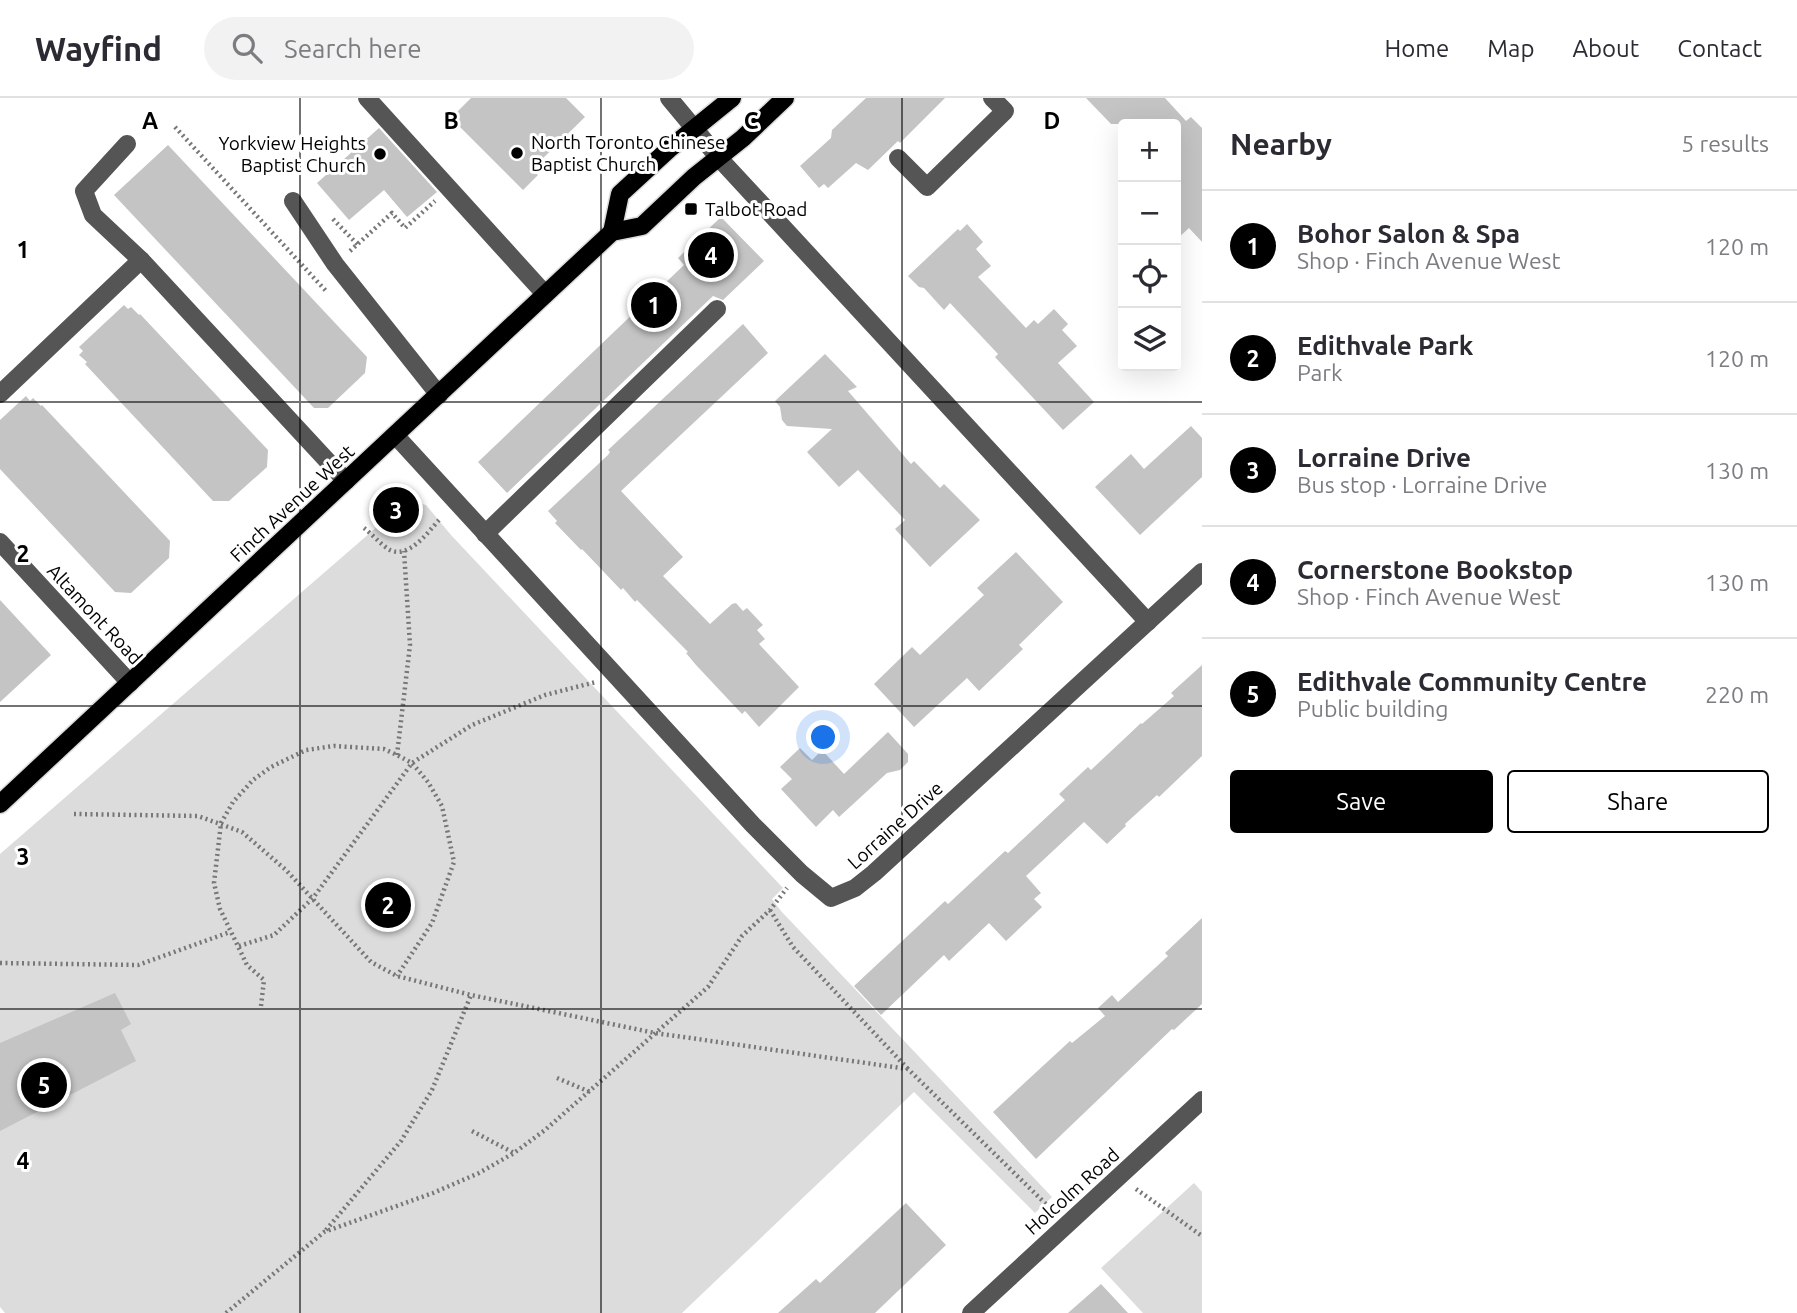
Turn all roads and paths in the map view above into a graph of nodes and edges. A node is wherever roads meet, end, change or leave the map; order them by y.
1 (366, 98) edge
2 (669, 98) edge
3 (732, 98) edge
4 (785, 98) edge
5 (992, 98) edge
6 (175, 127) dead end
7 (694, 129) junction
8 (127, 144) dead end
9 (718, 157) junction
10 (898, 158) dead end
11 (449, 189) junction
12 (293, 201) dead end
13 (612, 232) junction
14 (141, 260) junction
15 (335, 264) junction
16 (545, 294) junction
17 (335, 300) dead end
18 (717, 309) dead end
19 (0, 394) edge
20 (439, 395) junction
21 (395, 435) junction
22 (346, 481) junction
23 (439, 520) dead end
24 (364, 528) dead end
25 (485, 534) junction
26 (0, 542) edge
27 (404, 551) junction
28 (1202, 572) edge
29 (1148, 622) junction
30 (610, 670) junction
31 (130, 683) junction
32 (397, 755) junction
33 (412, 764) junction
34 (0, 804) edge
35 (74, 814) dead end
36 (221, 823) junction
37 (802, 874) junction
38 (313, 898) junction
39 (770, 910) junction
40 (230, 932) junction
41 (239, 946) junction
42 (0, 963) edge
43 (397, 976) junction
44 (471, 995) junction
45 (261, 1006) dead end
46 (654, 1032) junction
47 (908, 1069) junction
48 (557, 1078) dead end
49 (590, 1092) junction
50 (1202, 1100) edge
51 (472, 1132) dead end
52 (514, 1153) junction
53 (1119, 1177) junction
54 (1067, 1225) junction
55 (324, 1232) junction
56 (1202, 1236) edge
57 (226, 1313) edge
58 (971, 1313) edge

1 - 11 street
2 - 7 street
3 - 7 main road
4 - 9 main road, Finch Avenue West
5 - 10 street
6 - 17 path
7 - 9 street
7 - 13 main road
8 - 14 street
9 - 13 main road, Finch Avenue West
9 - 29 street
11 - 15 path
11 - 16 street
12 - 15 street
13 - 16 main road, Finch Avenue West
14 - 19 street
14 - 22 street
15 - 20 street
16 - 20 main road, Finch Avenue West
18 - 25 street
20 - 21 main road, Finch Avenue West
21 - 22 main road, Finch Avenue West
21 - 25 street, Lorraine Drive
22 - 31 main road, Finch Avenue West
23 - 27 path
24 - 27 path
25 - 30 street, Lorraine Drive
26 - 31 street, Altamont Road
27 - 32 path
28 - 29 street, Lorraine Drive
29 - 37 street, Lorraine Drive
30 - 33 path
30 - 37 street, Lorraine Drive
31 - 34 main road, Finch Avenue West
32 - 33 path
32 - 36 path
33 - 38 path
33 - 43 path
35 - 36 path
36 - 38 path
36 - 40 path
37 - 39 path
38 - 41 path
38 - 43 path
39 - 46 path
39 - 47 path
40 - 41 path
40 - 42 path
41 - 45 path
43 - 44 path
44 - 46 path
44 - 55 path
46 - 47 path
46 - 49 path
47 - 54 path
48 - 49 path
49 - 52 path
50 - 53 street, Holcolm Road
51 - 52 path
52 - 55 path
53 - 54 street, Holcolm Road
53 - 56 path
54 - 58 street, Holcolm Road
55 - 57 path

